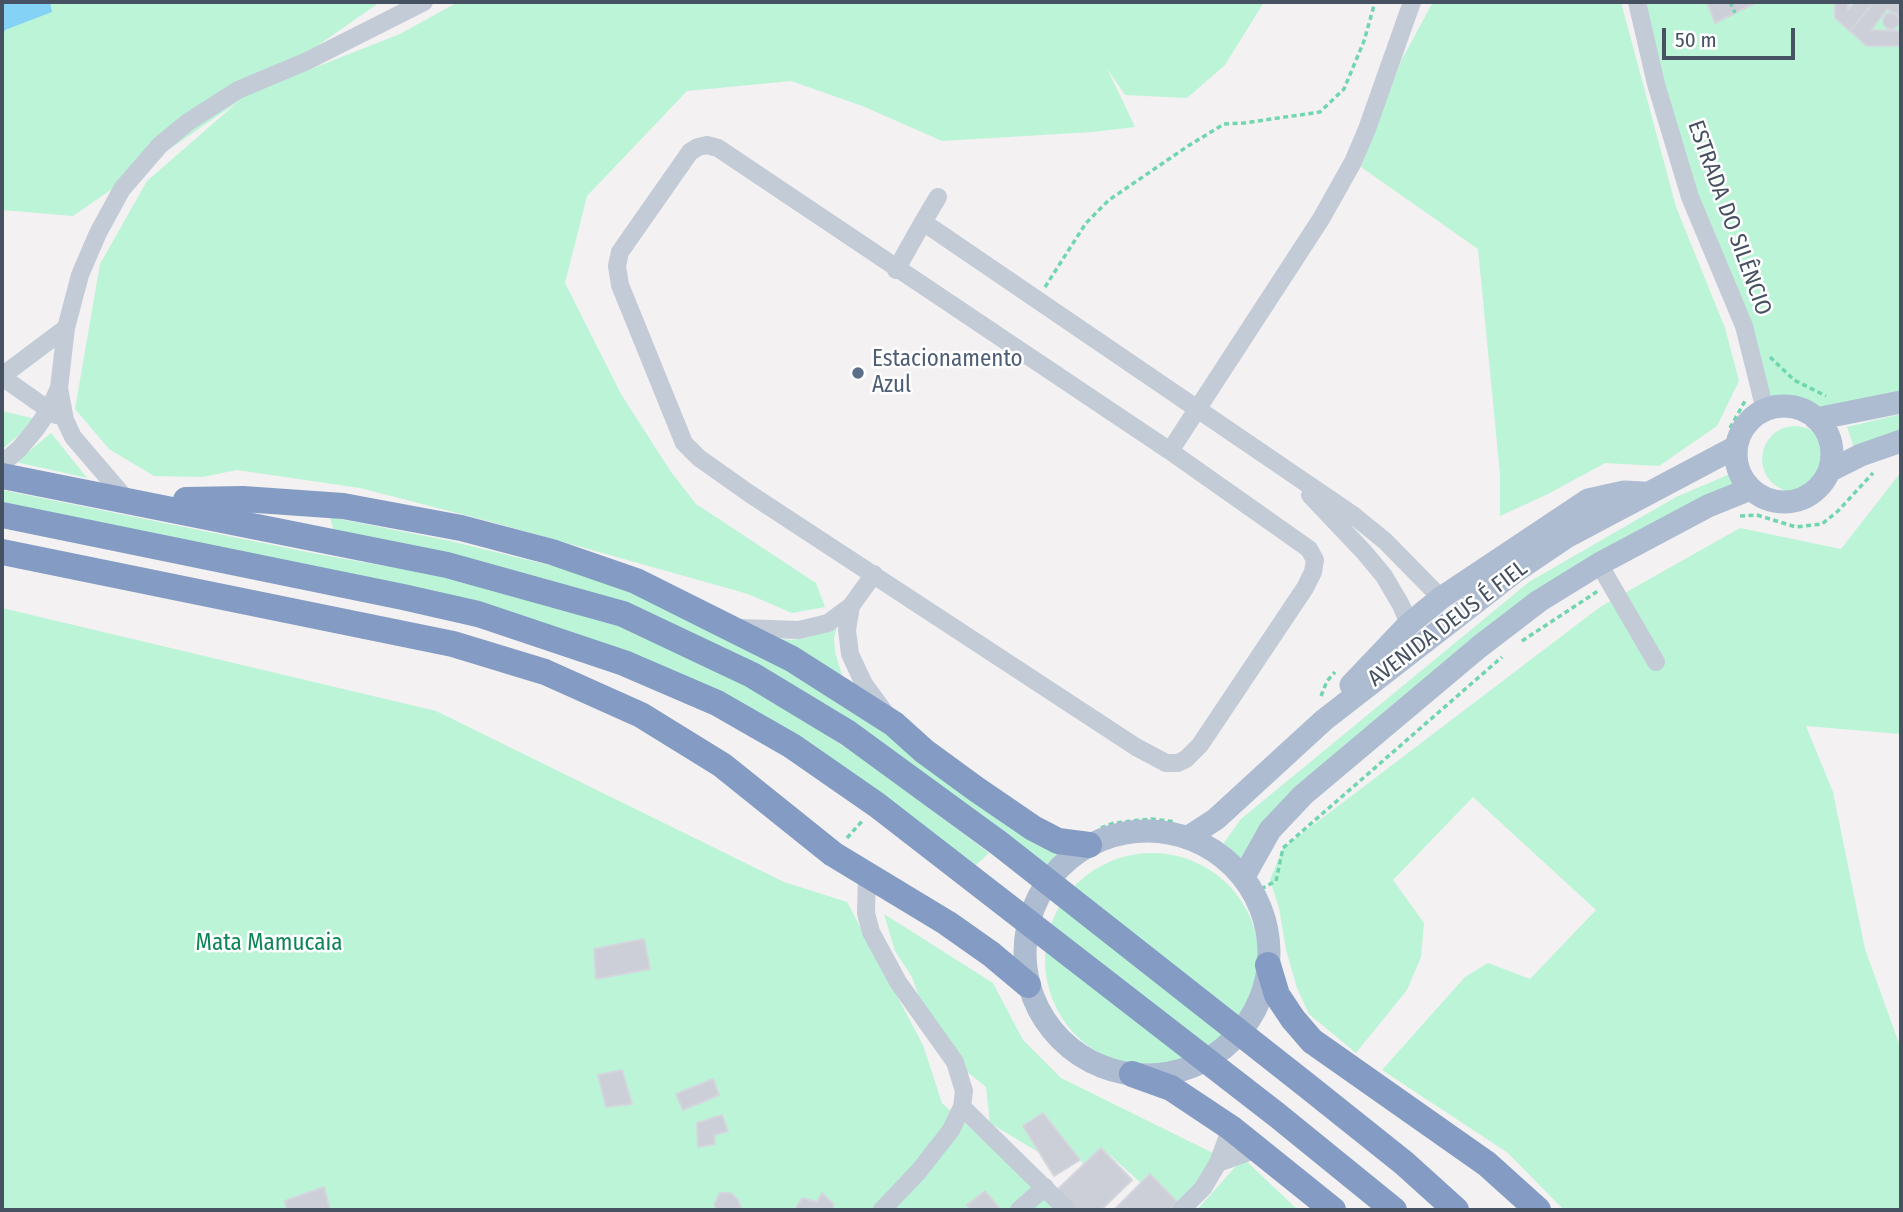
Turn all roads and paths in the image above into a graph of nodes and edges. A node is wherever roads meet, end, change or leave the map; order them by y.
1 (424, 2) edge
2 (1376, 2) edge
3 (1412, 2) edge
4 (1637, 2) edge
5 (1730, 2) edge
6 (1735, 13) dead end
7 (938, 197) dead end
8 (923, 222) junction
9 (896, 270) junction
10 (1037, 301) junction
11 (1744, 326) junction
12 (66, 328) junction
13 (2, 376) edge
14 (59, 388) junction
15 (1829, 398) dead end
16 (1901, 402) edge
17 (1756, 403) junction
18 (1199, 408) junction
19 (49, 410) junction
20 (1816, 419) junction
21 (65, 420) junction
22 (1730, 441) junction
23 (1901, 441) edge
24 (1170, 451) junction
25 (2, 464) edge
26 (1883, 469) dead end
27 (1829, 471) junction
28 (2, 475) edge
29 (1291, 475) junction
30 (1750, 489) junction
31 (1646, 494) junction
32 (132, 501) junction
33 (2, 515) edge
34 (1736, 516) dead end
35 (2, 552) edge
36 (1605, 573) junction
37 (874, 574) junction
38 (1441, 598) junction
39 (851, 606) junction
40 (1409, 624) junction
41 (733, 628) junction
42 (1513, 648) dead end
43 (1503, 657) dead end
44 (1656, 662) dead end
45 (1343, 665) dead end
46 (1322, 712) junction
47 (894, 724) junction
48 (869, 813) dead end
49 (1188, 831) junction
50 (1090, 838) junction
51 (833, 854) junction
52 (867, 875) junction
53 (1248, 885) junction
54 (1268, 965) junction
55 (1028, 985) junction
56 (1132, 1074) junction
57 (962, 1107) junction
58 (1231, 1128) junction
59 (1256, 1149) junction
60 (1219, 1163) junction
61 (1045, 1188) junction
62 (882, 1210) edge
63 (1019, 1210) edge
64 (1067, 1210) edge
65 (1181, 1210) edge
66 (1333, 1210) edge
67 (1394, 1210) edge
68 (1456, 1210) edge
69 (1538, 1210) edge

1 - 12 street
2 - 10 path
3 - 18 street
4 - 11 street, ESTRADA DO SILÊNCIO
5 - 6 path
7 - 8 street
8 - 9 street
8 - 10 street
9 - 24 street
9 - 37 street
10 - 18 street
11 - 15 path
11 - 17 street, ESTRADA DO SILÊNCIO
12 - 13 street
12 - 14 street
13 - 19 street
14 - 19 street
14 - 21 street
16 - 20 main road
17 - 20 main road
17 - 22 main road
17 - 22 path
18 - 24 street
18 - 29 street
19 - 21 street
19 - 25 street
20 - 27 main road
21 - 32 street
22 - 30 main road
22 - 31 main road, AVENIDA DEUS É FIEL
23 - 27 main road
24 - 37 street
26 - 34 path
27 - 30 main road
28 - 32 highway
29 - 38 street
29 - 40 street
30 - 36 main road, AVENIDA DEUS É FIEL
31 - 38 main road
31 - 46 main road, AVENIDA DEUS É FIEL
32 - 41 highway
32 - 68 highway
33 - 67 highway
35 - 51 highway
36 - 42 path
36 - 44 street
36 - 53 main road, AVENIDA DEUS É FIEL
37 - 39 street
38 - 40 main road
39 - 41 street
39 - 47 street
40 - 46 main road
41 - 47 highway
43 - 53 path
45 - 46 path
46 - 49 main road, AVENIDA DEUS É FIEL
47 - 50 highway
48 - 51 path
49 - 50 main road
49 - 50 path
49 - 53 main road
50 - 55 main road
51 - 52 highway
52 - 55 highway
52 - 57 street
53 - 54 main road
54 - 56 main road
54 - 69 highway
55 - 56 main road
56 - 58 highway
57 - 61 street
57 - 62 street
58 - 59 highway
58 - 60 street
59 - 60 street
59 - 66 highway
60 - 65 street
61 - 63 street
61 - 64 street

